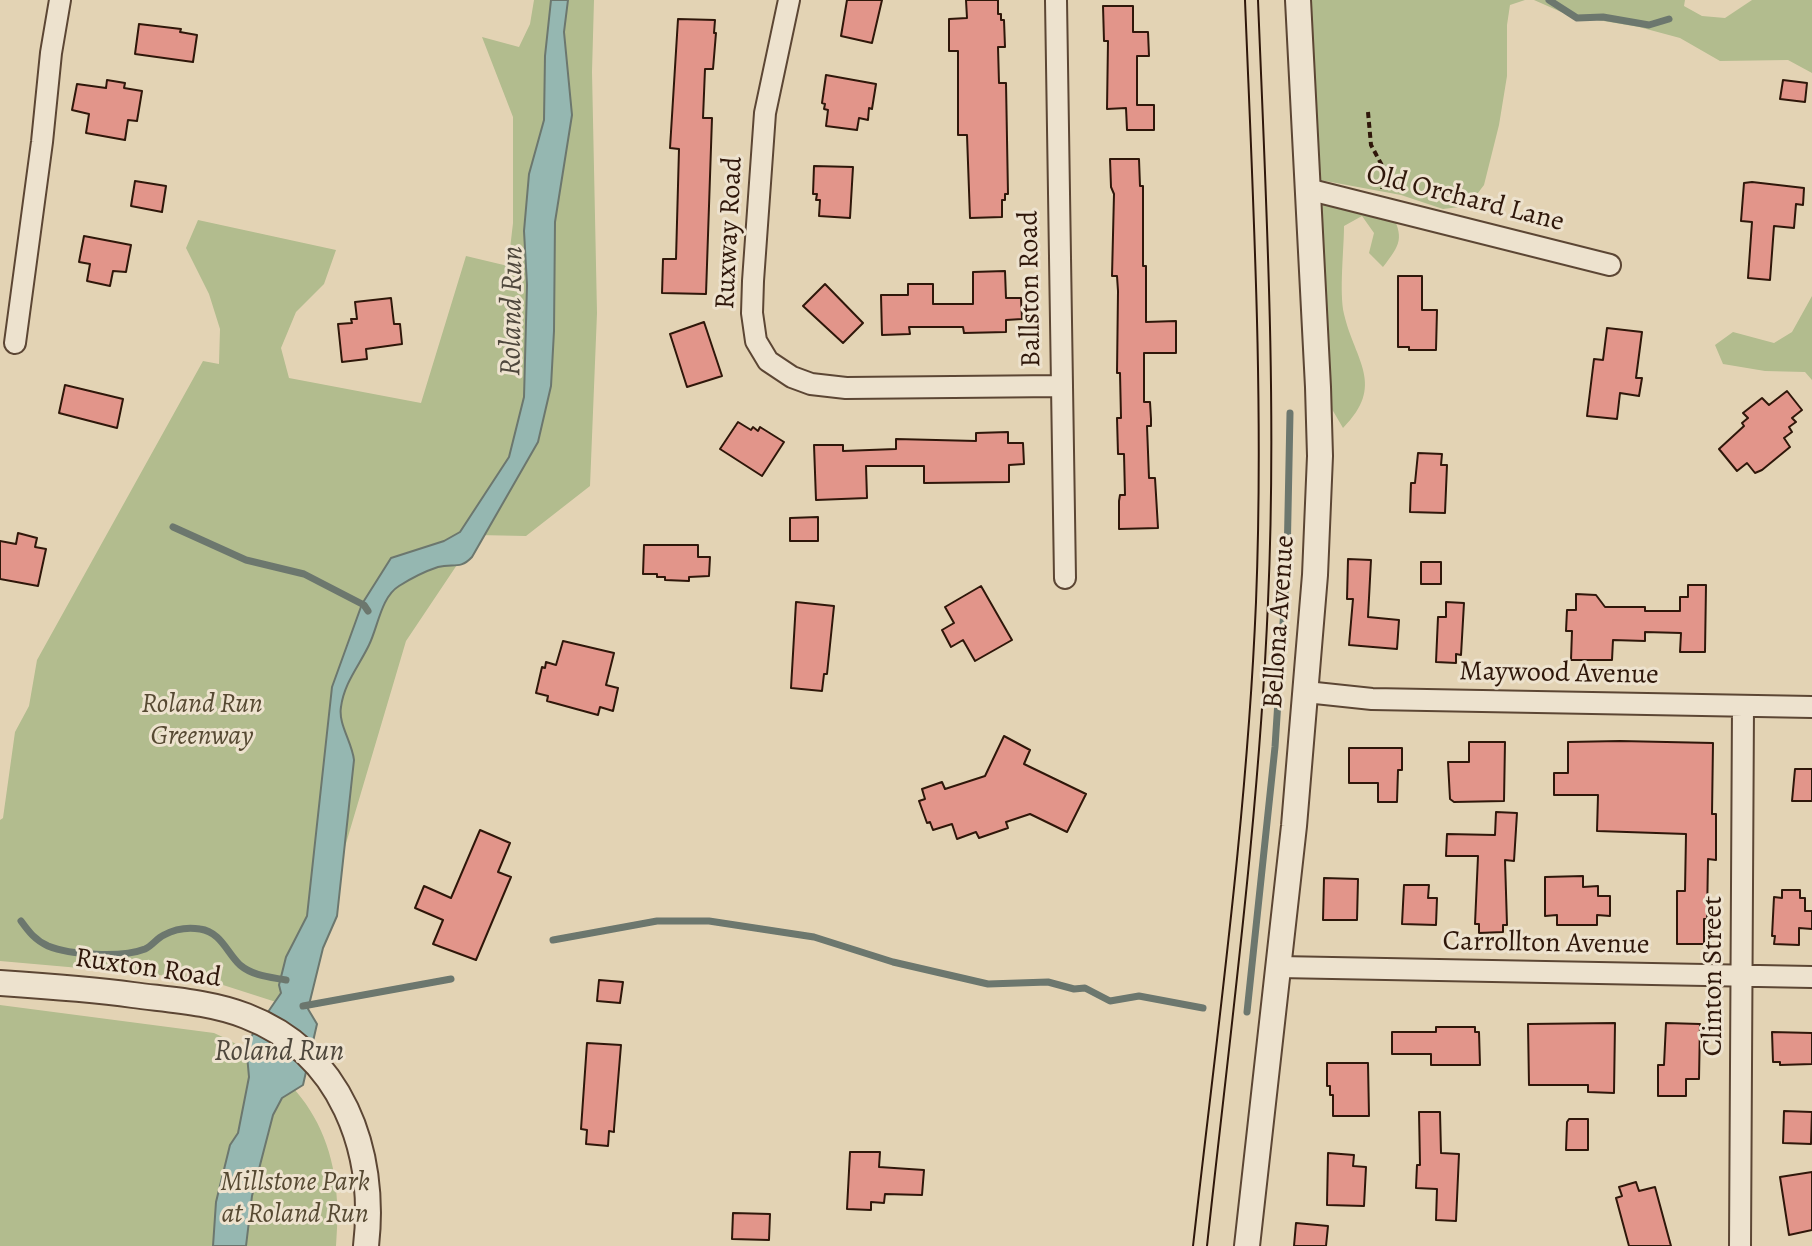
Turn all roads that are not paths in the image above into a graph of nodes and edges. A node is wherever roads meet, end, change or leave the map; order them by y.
1 (60, 0) edge
2 (789, 0) edge
3 (1056, 0) edge
4 (1298, 0) edge
5 (1307, 189) junction
6 (1610, 265) dead end
7 (15, 343) dead end
8 (1060, 386) junction
9 (1065, 578) dead end
10 (1306, 692) junction
11 (1743, 706) junction
12 (1812, 707) edge
13 (1279, 967) junction
14 (1742, 976) junction
15 (1812, 977) edge
16 (0, 983) edge
17 (366, 1246) edge
18 (1247, 1246) edge
19 (1740, 1246) edge

1 - 7 street
2 - 8 street, Ruxway Road
3 - 8 street, Ballston Road
4 - 5 street, Bellona Avenue
5 - 6 street, Old Orchard Lane
5 - 10 street, Bellona Avenue
8 - 9 street, Ballston Road
10 - 11 street, Maywood Avenue
10 - 13 street, Bellona Avenue
11 - 12 street, Maywood Avenue
11 - 14 street, Clinton Street
13 - 14 street, Carrollton Avenue
13 - 18 street, Bellona Avenue
14 - 15 street, Carrollton Avenue
14 - 19 street, Clinton Street
16 - 17 street, Ruxton Road

